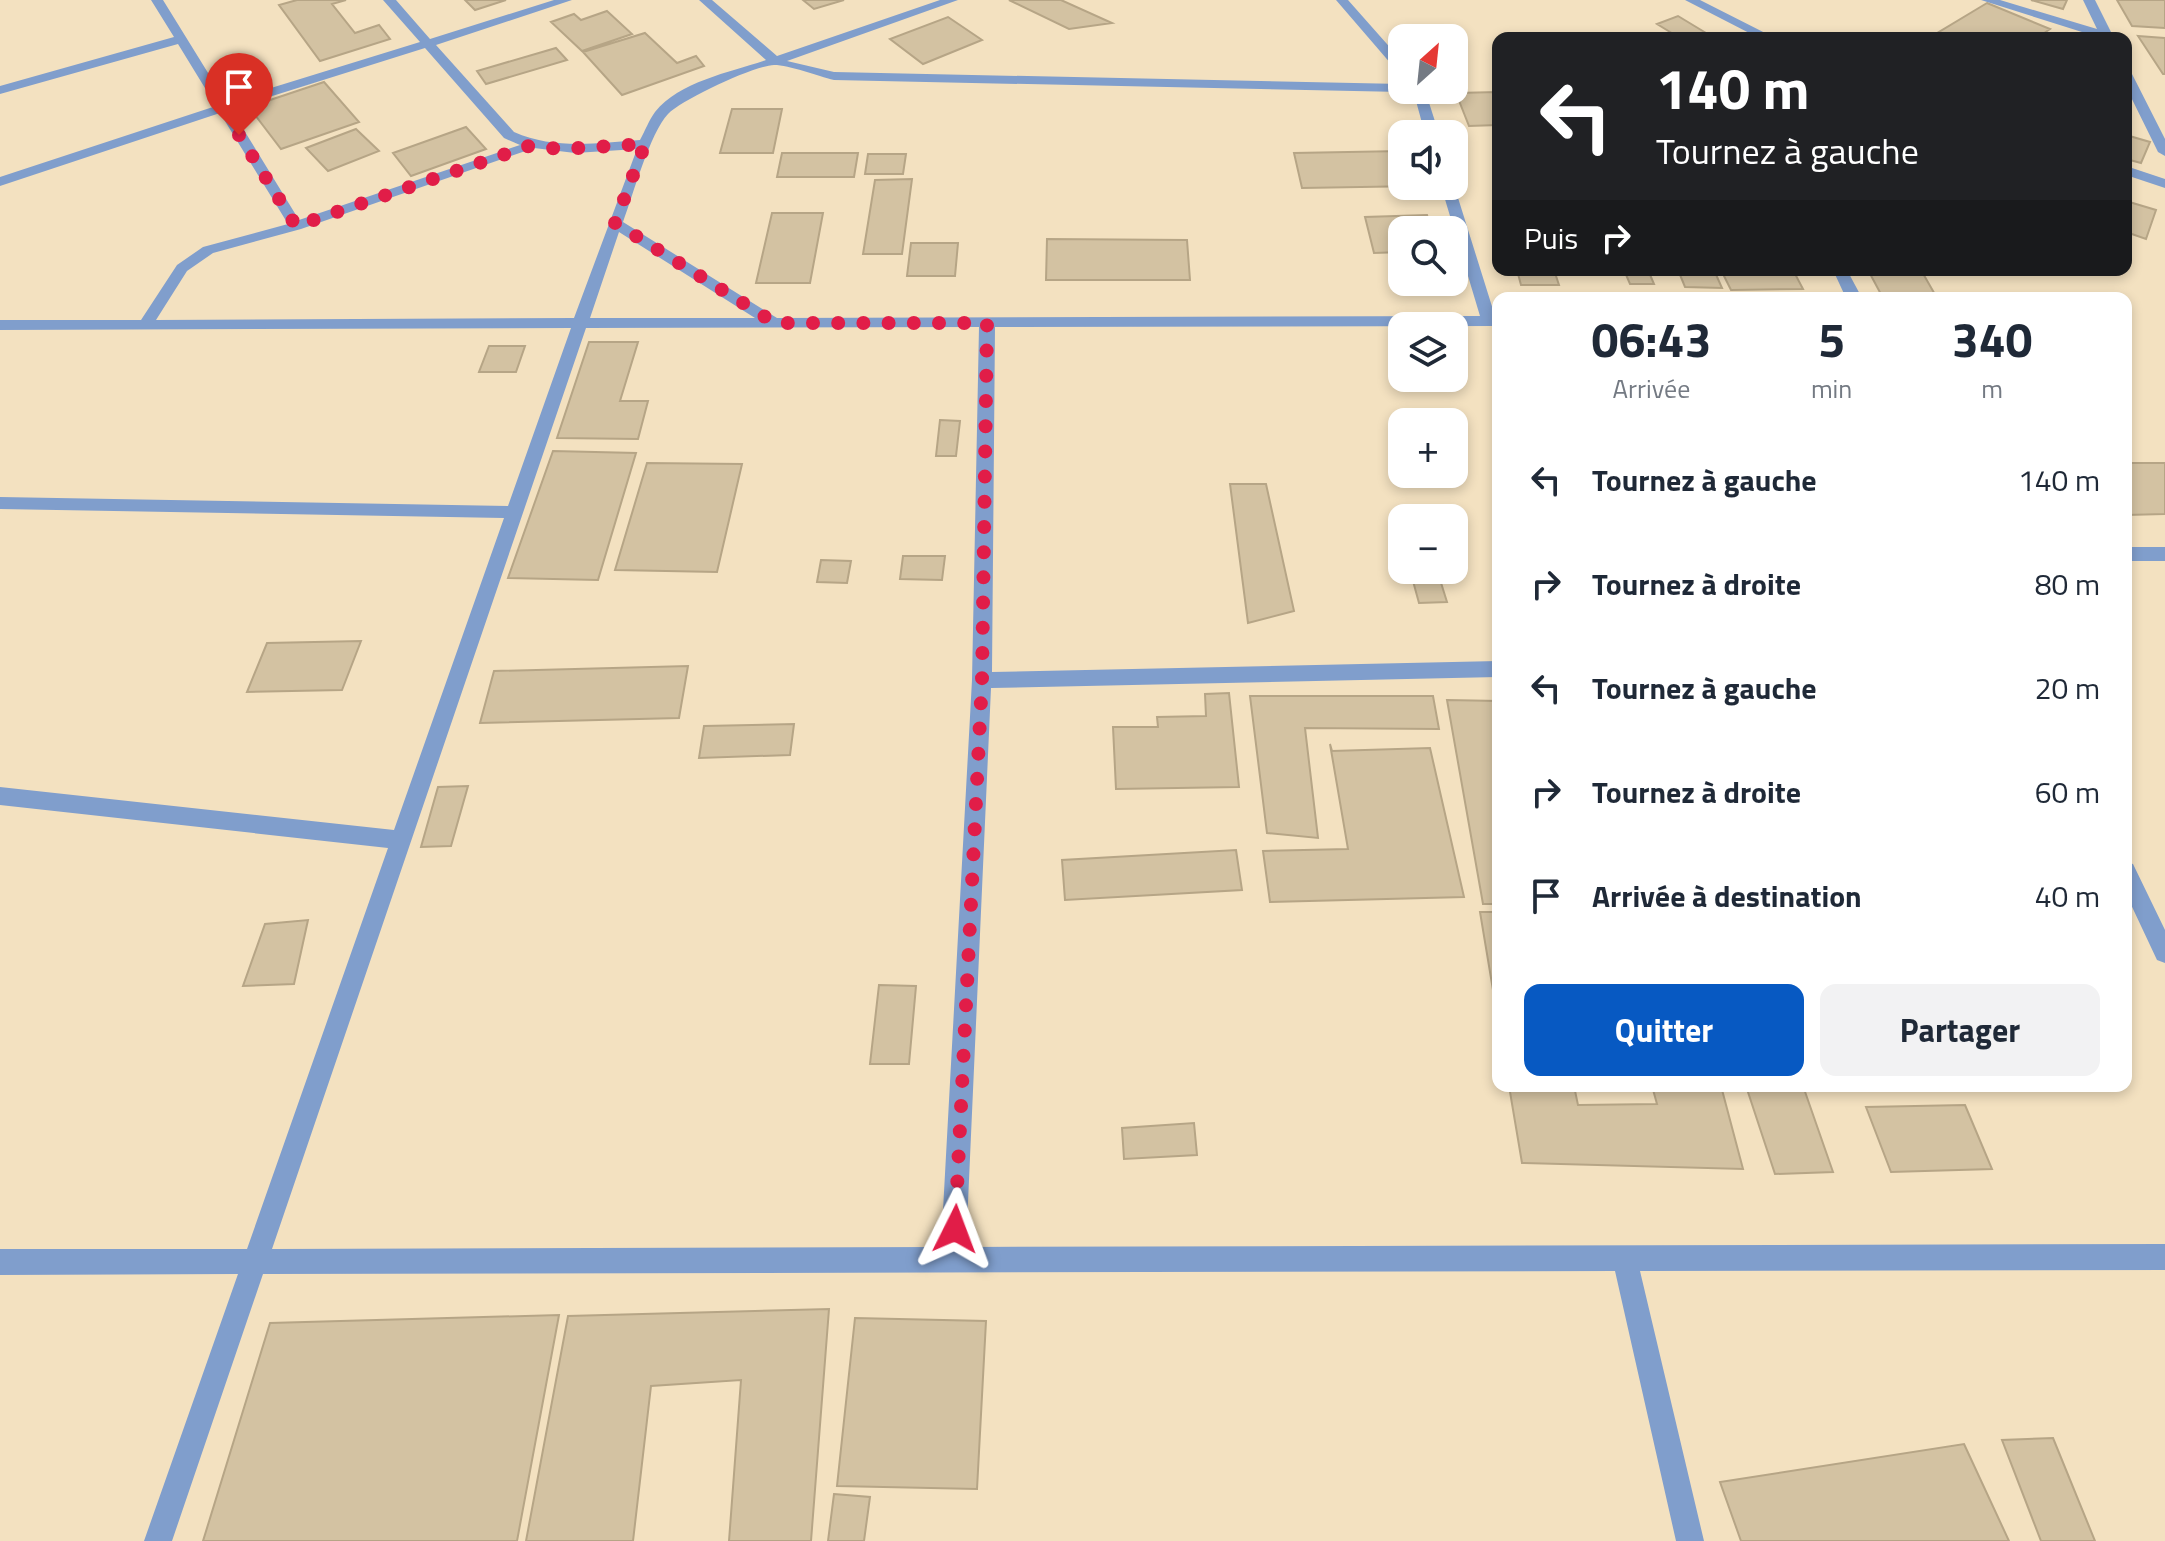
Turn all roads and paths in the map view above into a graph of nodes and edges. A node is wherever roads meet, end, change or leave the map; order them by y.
1 (157, 0) edge
2 (389, 0) edge
3 (566, 0) edge
4 (705, 0) edge
5 (952, 0) edge
6 (1342, 0) edge
7 (1691, 0) edge
8 (1987, 0) edge
9 (2089, 0) edge
10 (1757, 32) edge
11 (2092, 32) edge
12 (2105, 32) edge
13 (180, 39) junction
14 (429, 45) junction
15 (1388, 53) edge
16 (776, 62) junction
17 (2132, 86) edge
18 (1388, 88) edge
19 (0, 90) edge
20 (222, 108) junction
21 (645, 144) junction
22 (529, 146) junction
23 (2165, 152) edge
24 (2132, 172) edge
25 (0, 182) edge
26 (2165, 184) edge
27 (1453, 200) edge
28 (615, 223) junction
29 (296, 226) junction
30 (1492, 318) edge
31 (1492, 321) edge
32 (775, 323) junction
33 (987, 323) junction
34 (582, 324) junction
35 (0, 325) edge
36 (145, 325) junction
37 (0, 503) edge
38 (517, 512) junction
39 (2132, 554) edge
40 (2165, 554) edge
41 (1492, 669) edge
42 (982, 680) junction
43 (0, 796) edge
44 (402, 840) junction
45 (2132, 884) edge
46 (2165, 953) edge
47 (1624, 1257) junction
48 (2165, 1257) edge
49 (953, 1260) junction
50 (255, 1261) junction
51 (0, 1262) edge
52 (158, 1541) edge
53 (1690, 1541) edge

1 - 13 street
2 - 14 street
3 - 14 street
4 - 16 street
5 - 16 street
6 - 15 street
7 - 10 street
8 - 11 street
9 - 12 street
13 - 19 street
13 - 20 street
14 - 20 street
14 - 22 street
16 - 18 street
16 - 21 street
17 - 23 street
20 - 25 street
20 - 29 street
21 - 22 street
21 - 28 street
22 - 29 street
24 - 26 street
27 - 30 street
28 - 32 street
28 - 34 street
29 - 36 street
31 - 33 street
32 - 33 street
32 - 34 street
33 - 42 street
34 - 36 street
34 - 38 street
35 - 36 street
37 - 38 street
38 - 44 street
39 - 40 street
41 - 42 street
42 - 49 street
43 - 44 street
44 - 50 street
45 - 46 street
47 - 48 street
47 - 49 street
47 - 53 street
49 - 50 street
50 - 51 street
50 - 52 street

